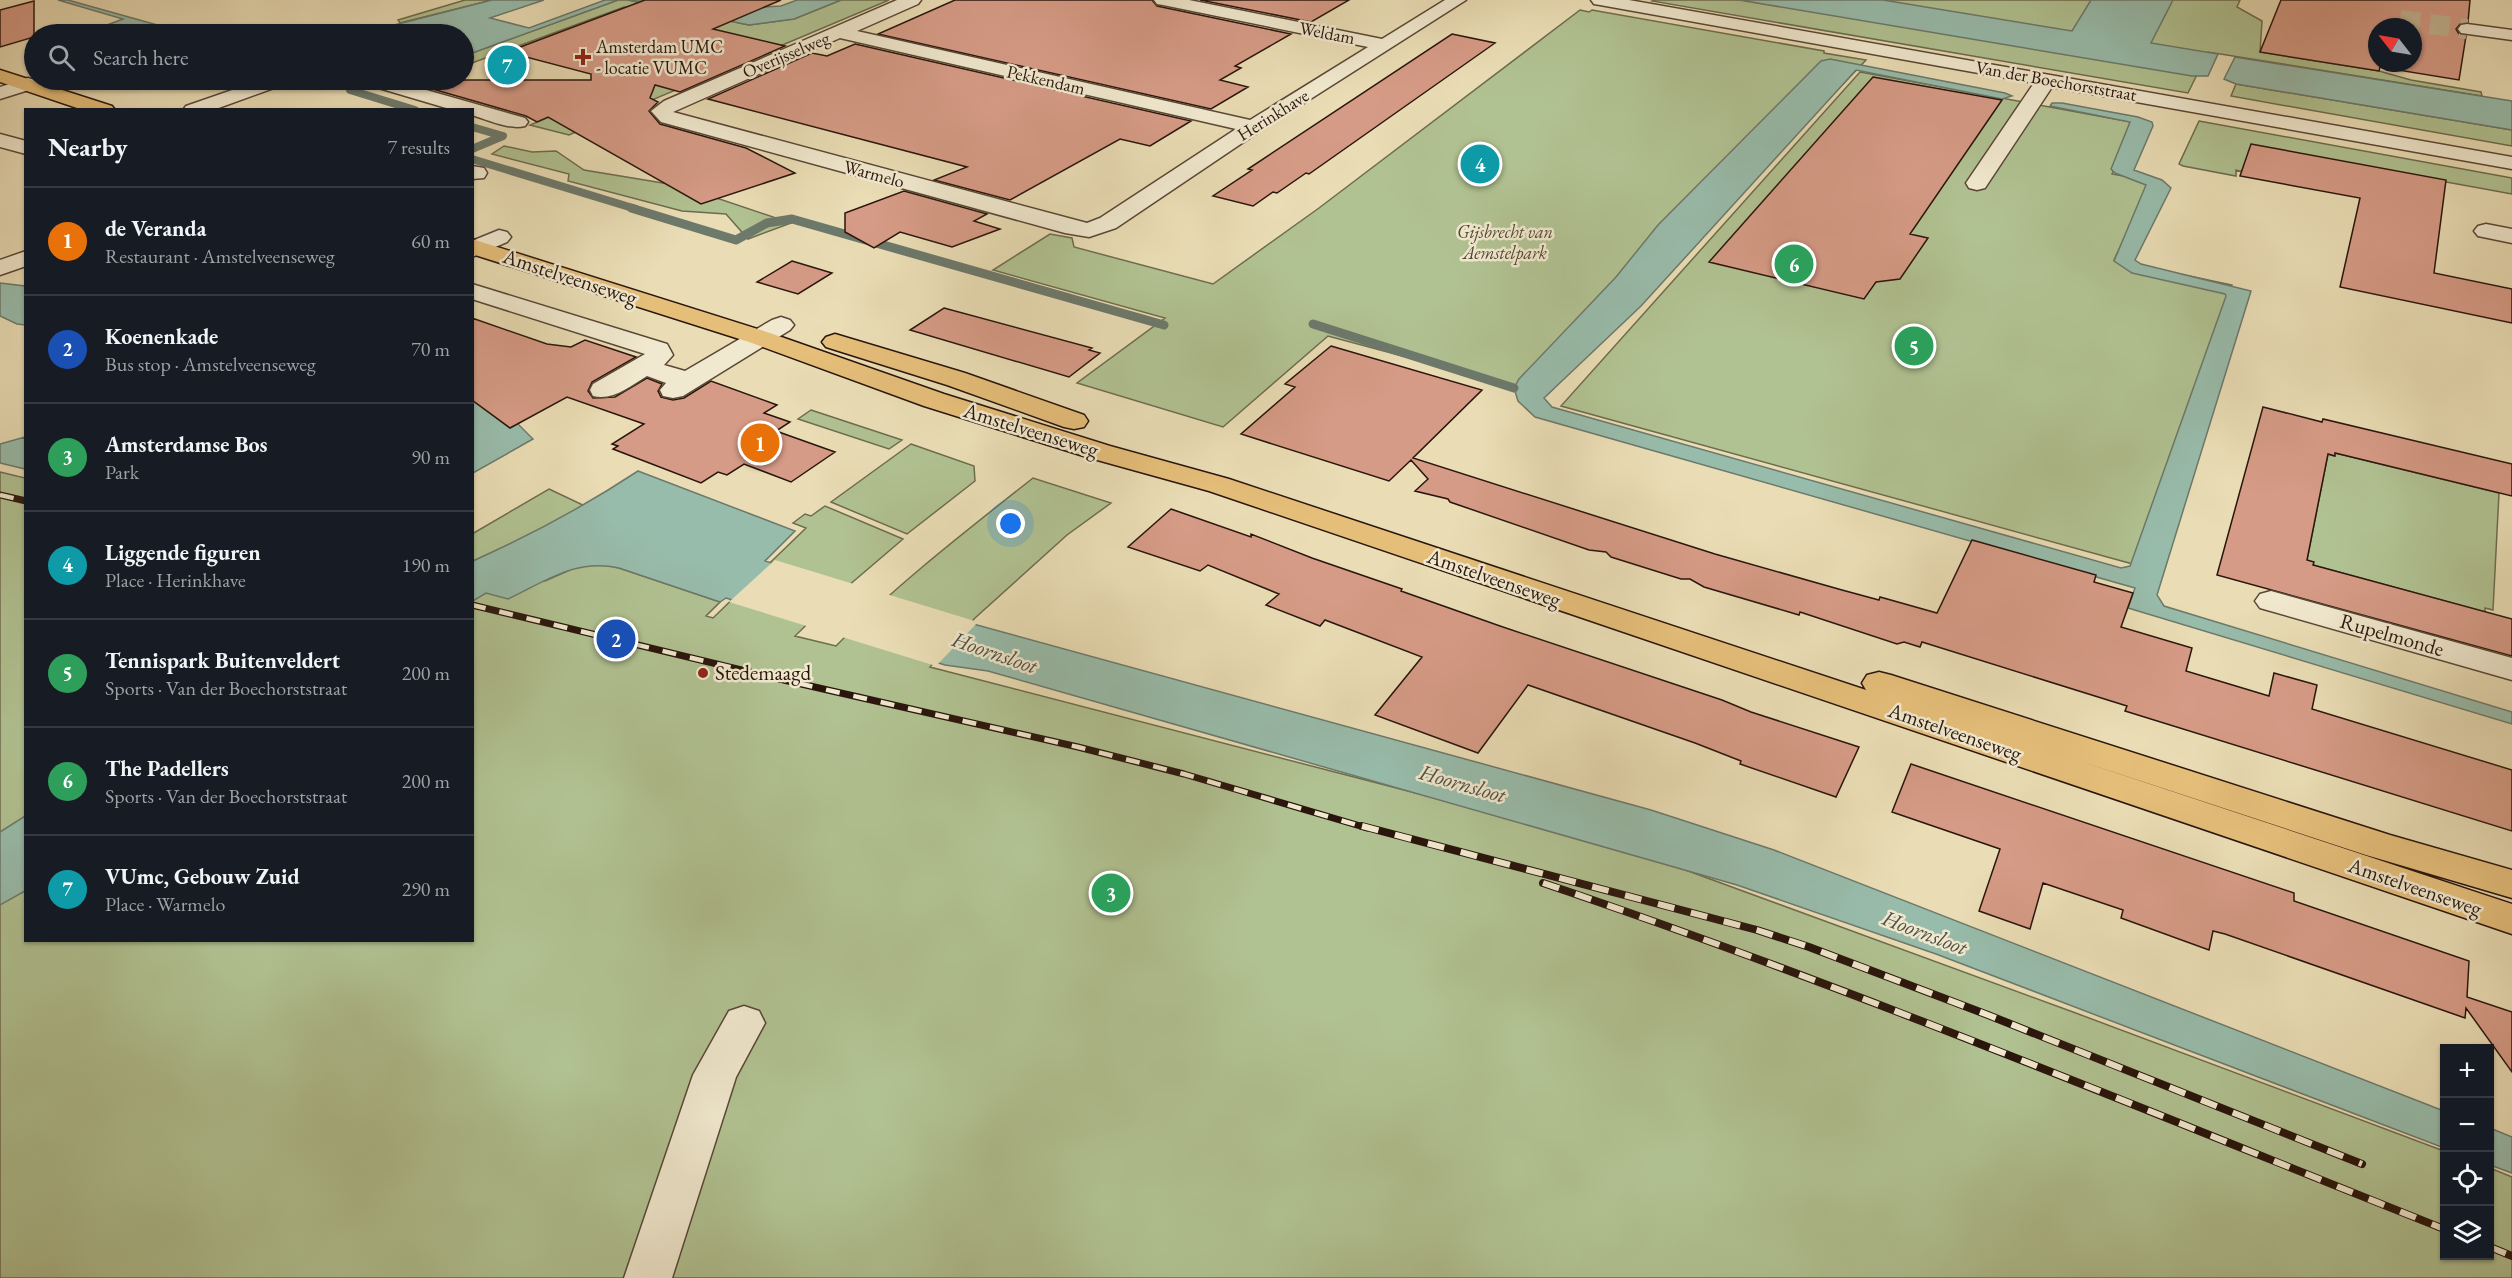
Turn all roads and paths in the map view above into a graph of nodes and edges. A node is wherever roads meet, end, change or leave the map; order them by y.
1 (912, 0) edge
2 (1163, 0) edge
3 (1457, 0) edge
4 (1600, 0) edge
5 (2467, 29) tunnel mouth
6 (838, 32) junction
7 (2512, 35) edge
8 (1385, 45) junction
9 (0, 76) edge
10 (2047, 79) junction
11 (24, 83) edge
12 (24, 85) edge
13 (46, 90) edge
14 (248, 90) edge
15 (407, 90) edge
16 (0, 93) edge
17 (44, 108) edge
18 (99, 108) edge
19 (198, 108) edge
20 (469, 108) edge
21 (474, 109) edge
22 (660, 111) joint
23 (518, 122) dead end
24 (1253, 127) junction
25 (0, 140) edge
26 (24, 147) edge
27 (2512, 163) edge
28 (1977, 183) dead end
29 (1089, 230) joint
30 (2486, 231) dead end
31 (2512, 236) edge
32 (479, 242) edge
33 (24, 259) edge
34 (0, 268) edge
35 (474, 292) edge
36 (771, 332) junction
37 (644, 367) junction
38 (603, 390) dead end
39 (2271, 601) dead end
40 (2512, 669) edge
41 (2512, 884) edge
42 (2512, 919) edge
43 (744, 1023) dead end
44 (648, 1278) edge

1 - 6 street, Overijsselweg
2 - 8 street, Weldam
3 - 8 street, Herinkhave
4 - 10 street, Van der Boechorststraat
5 - 7 street
6 - 22 street, Overijsselweg
6 - 24 street, Pekkendam
8 - 24 street, Herinkhave
9 - 11 main road
10 - 27 street, Van der Boechorststraat
10 - 28 street
12 - 16 street
13 - 18 main road
14 - 19 street
15 - 20 street
16 - 17 main road
21 - 23 street
22 - 29 street, Warmelo
24 - 29 street, Herinkhave
25 - 26 street
30 - 31 street
32 - 36 main road, Amstelveenseweg
33 - 34 street
35 - 37 street, Amstelveenseweg
36 - 37 street
36 - 41 main road, Amstelveenseweg
36 - 42 main road, Amstelveenseweg
37 - 38 street
39 - 40 street, Rupelmonde
43 - 44 street

